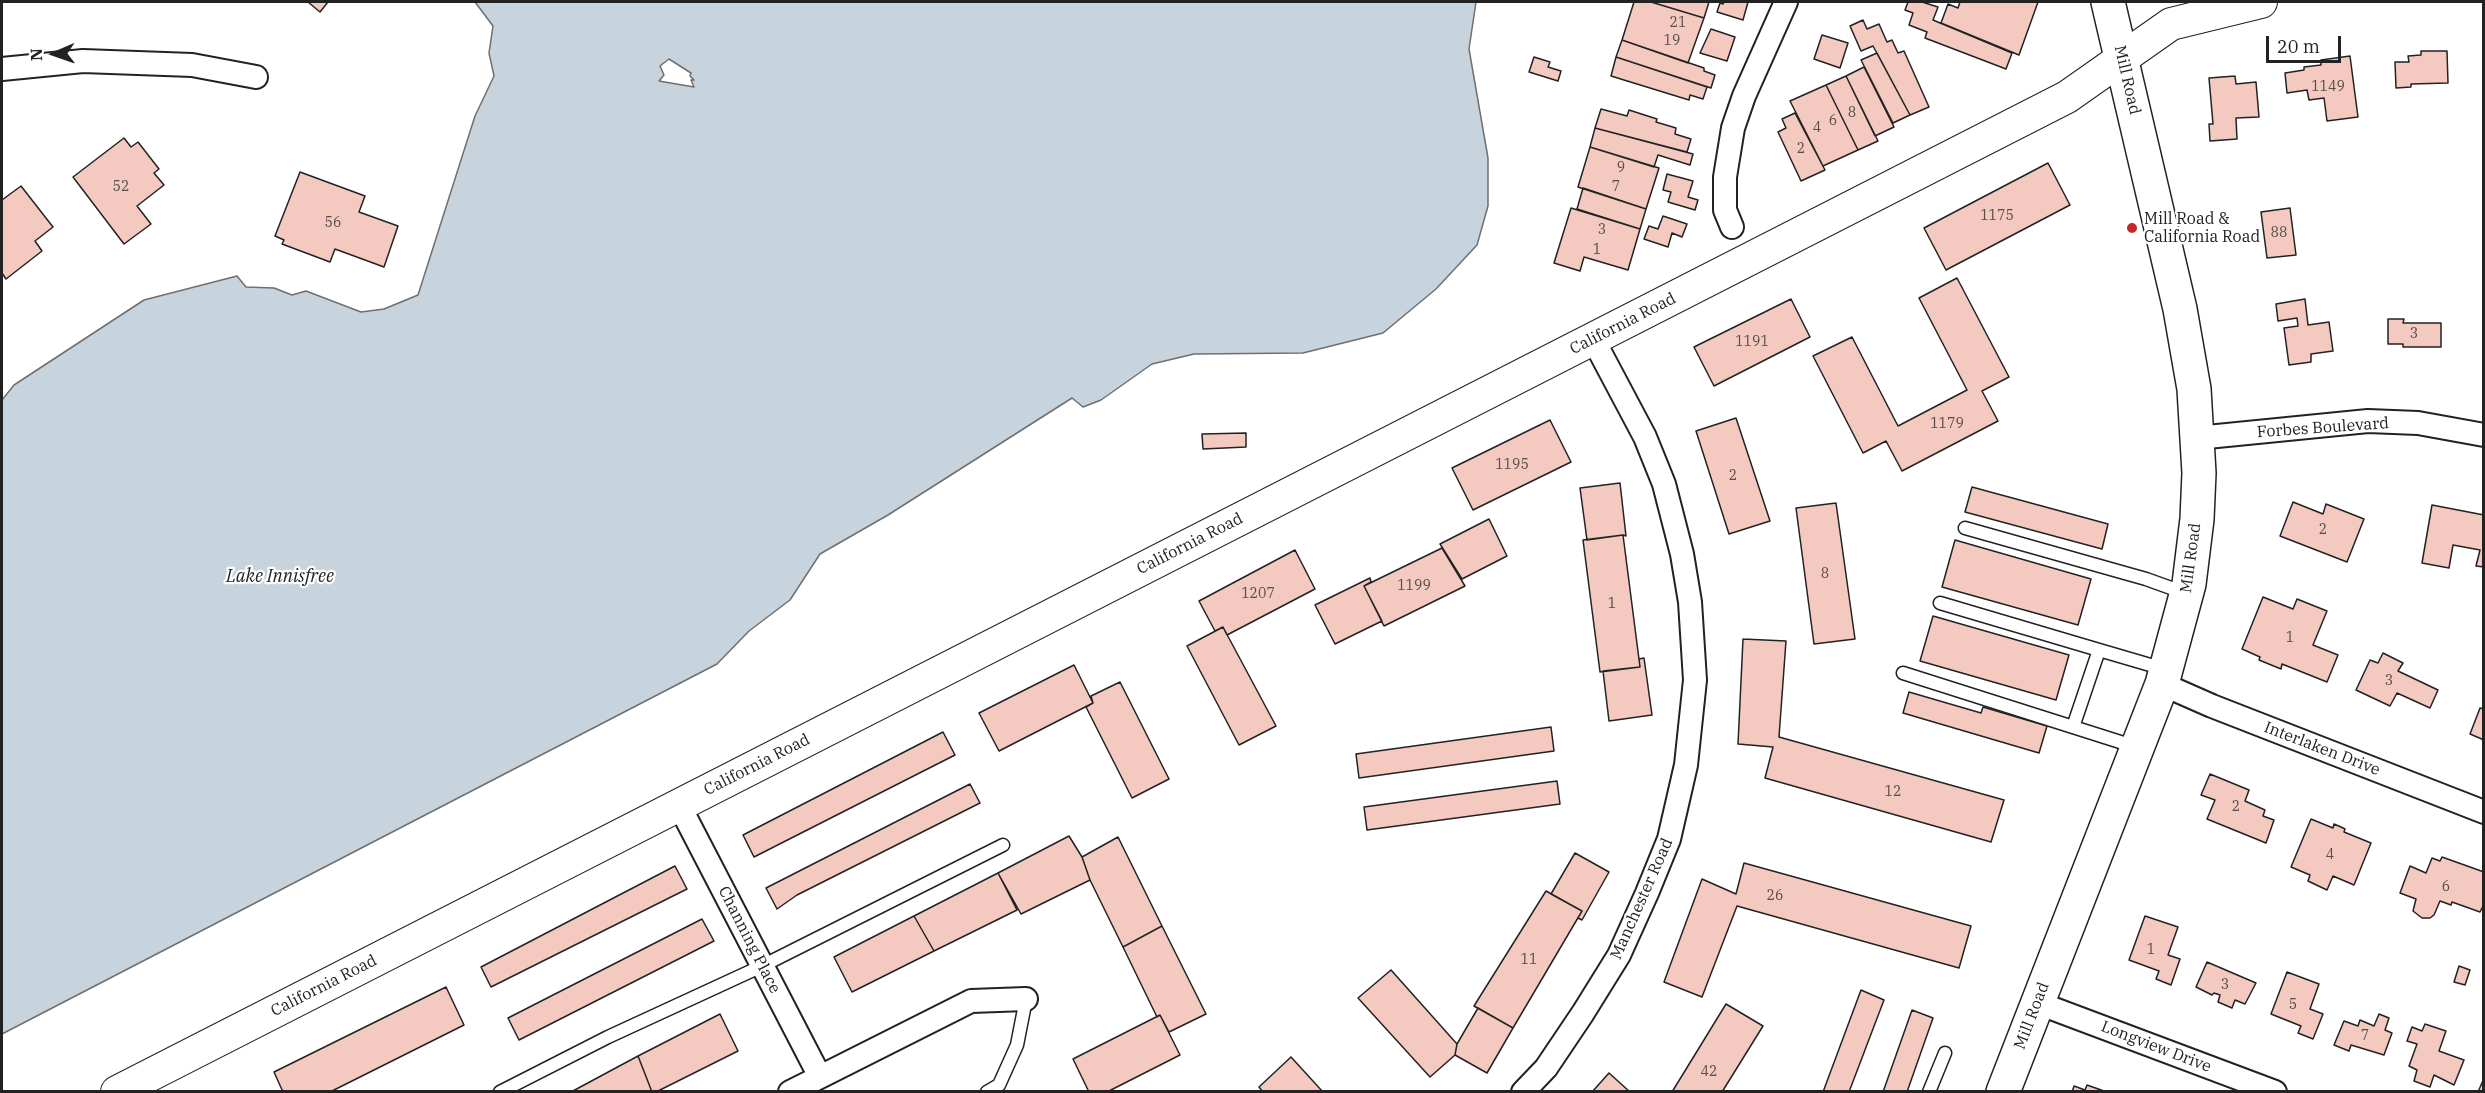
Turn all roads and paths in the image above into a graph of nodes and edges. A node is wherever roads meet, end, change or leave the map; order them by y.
1 (1786, 2) edge
2 (2108, 2) edge
3 (2261, 2) edge
4 (2122, 59) junction
5 (2, 69) edge
6 (256, 77) dead end
7 (1732, 227) dead end
8 (1593, 339) junction
9 (2484, 435) edge
10 (2197, 438) junction
11 (1965, 528) dead end
12 (2187, 594) junction
13 (1940, 603) dead end
14 (2099, 650) junction
15 (1903, 673) dead end
16 (2164, 677) junction
17 (2073, 728) junction
18 (2137, 747) junction
19 (679, 805) junction
20 (2484, 812) edge
21 (1003, 845) dead end
22 (762, 966) junction
23 (1026, 999) joint
24 (2038, 1003) junction
25 (1945, 1053) dead end
26 (819, 1076) junction
27 (117, 1092) edge
28 (500, 1092) edge
29 (790, 1092) edge
30 (987, 1092) edge
31 (1523, 1092) edge
32 (1929, 1092) edge
33 (2003, 1092) edge
34 (2275, 1092) edge

1 - 7 street
2 - 4 main road, Mill Road
3 - 4 main road, California Road
4 - 8 main road, California Road
4 - 10 main road, Mill Road
5 - 6 street
8 - 19 main road, California Road
8 - 31 street, Manchester Road
9 - 10 street, Forbes Boulevard
10 - 12 main road, Mill Road
11 - 12 lane
12 - 16 main road, Mill Road
13 - 14 lane
14 - 16 lane
14 - 17 lane
15 - 17 lane
16 - 18 main road, Mill Road
16 - 20 street, Interlaken Drive
17 - 18 lane
18 - 24 main road, Mill Road
19 - 22 street, Channing Place
19 - 27 main road, California Road
21 - 22 lane
22 - 26 street, Channing Place
22 - 28 lane
23 - 26 street
23 - 30 lane
24 - 33 main road, Mill Road
24 - 34 street, Longview Drive
25 - 32 lane
26 - 29 street

